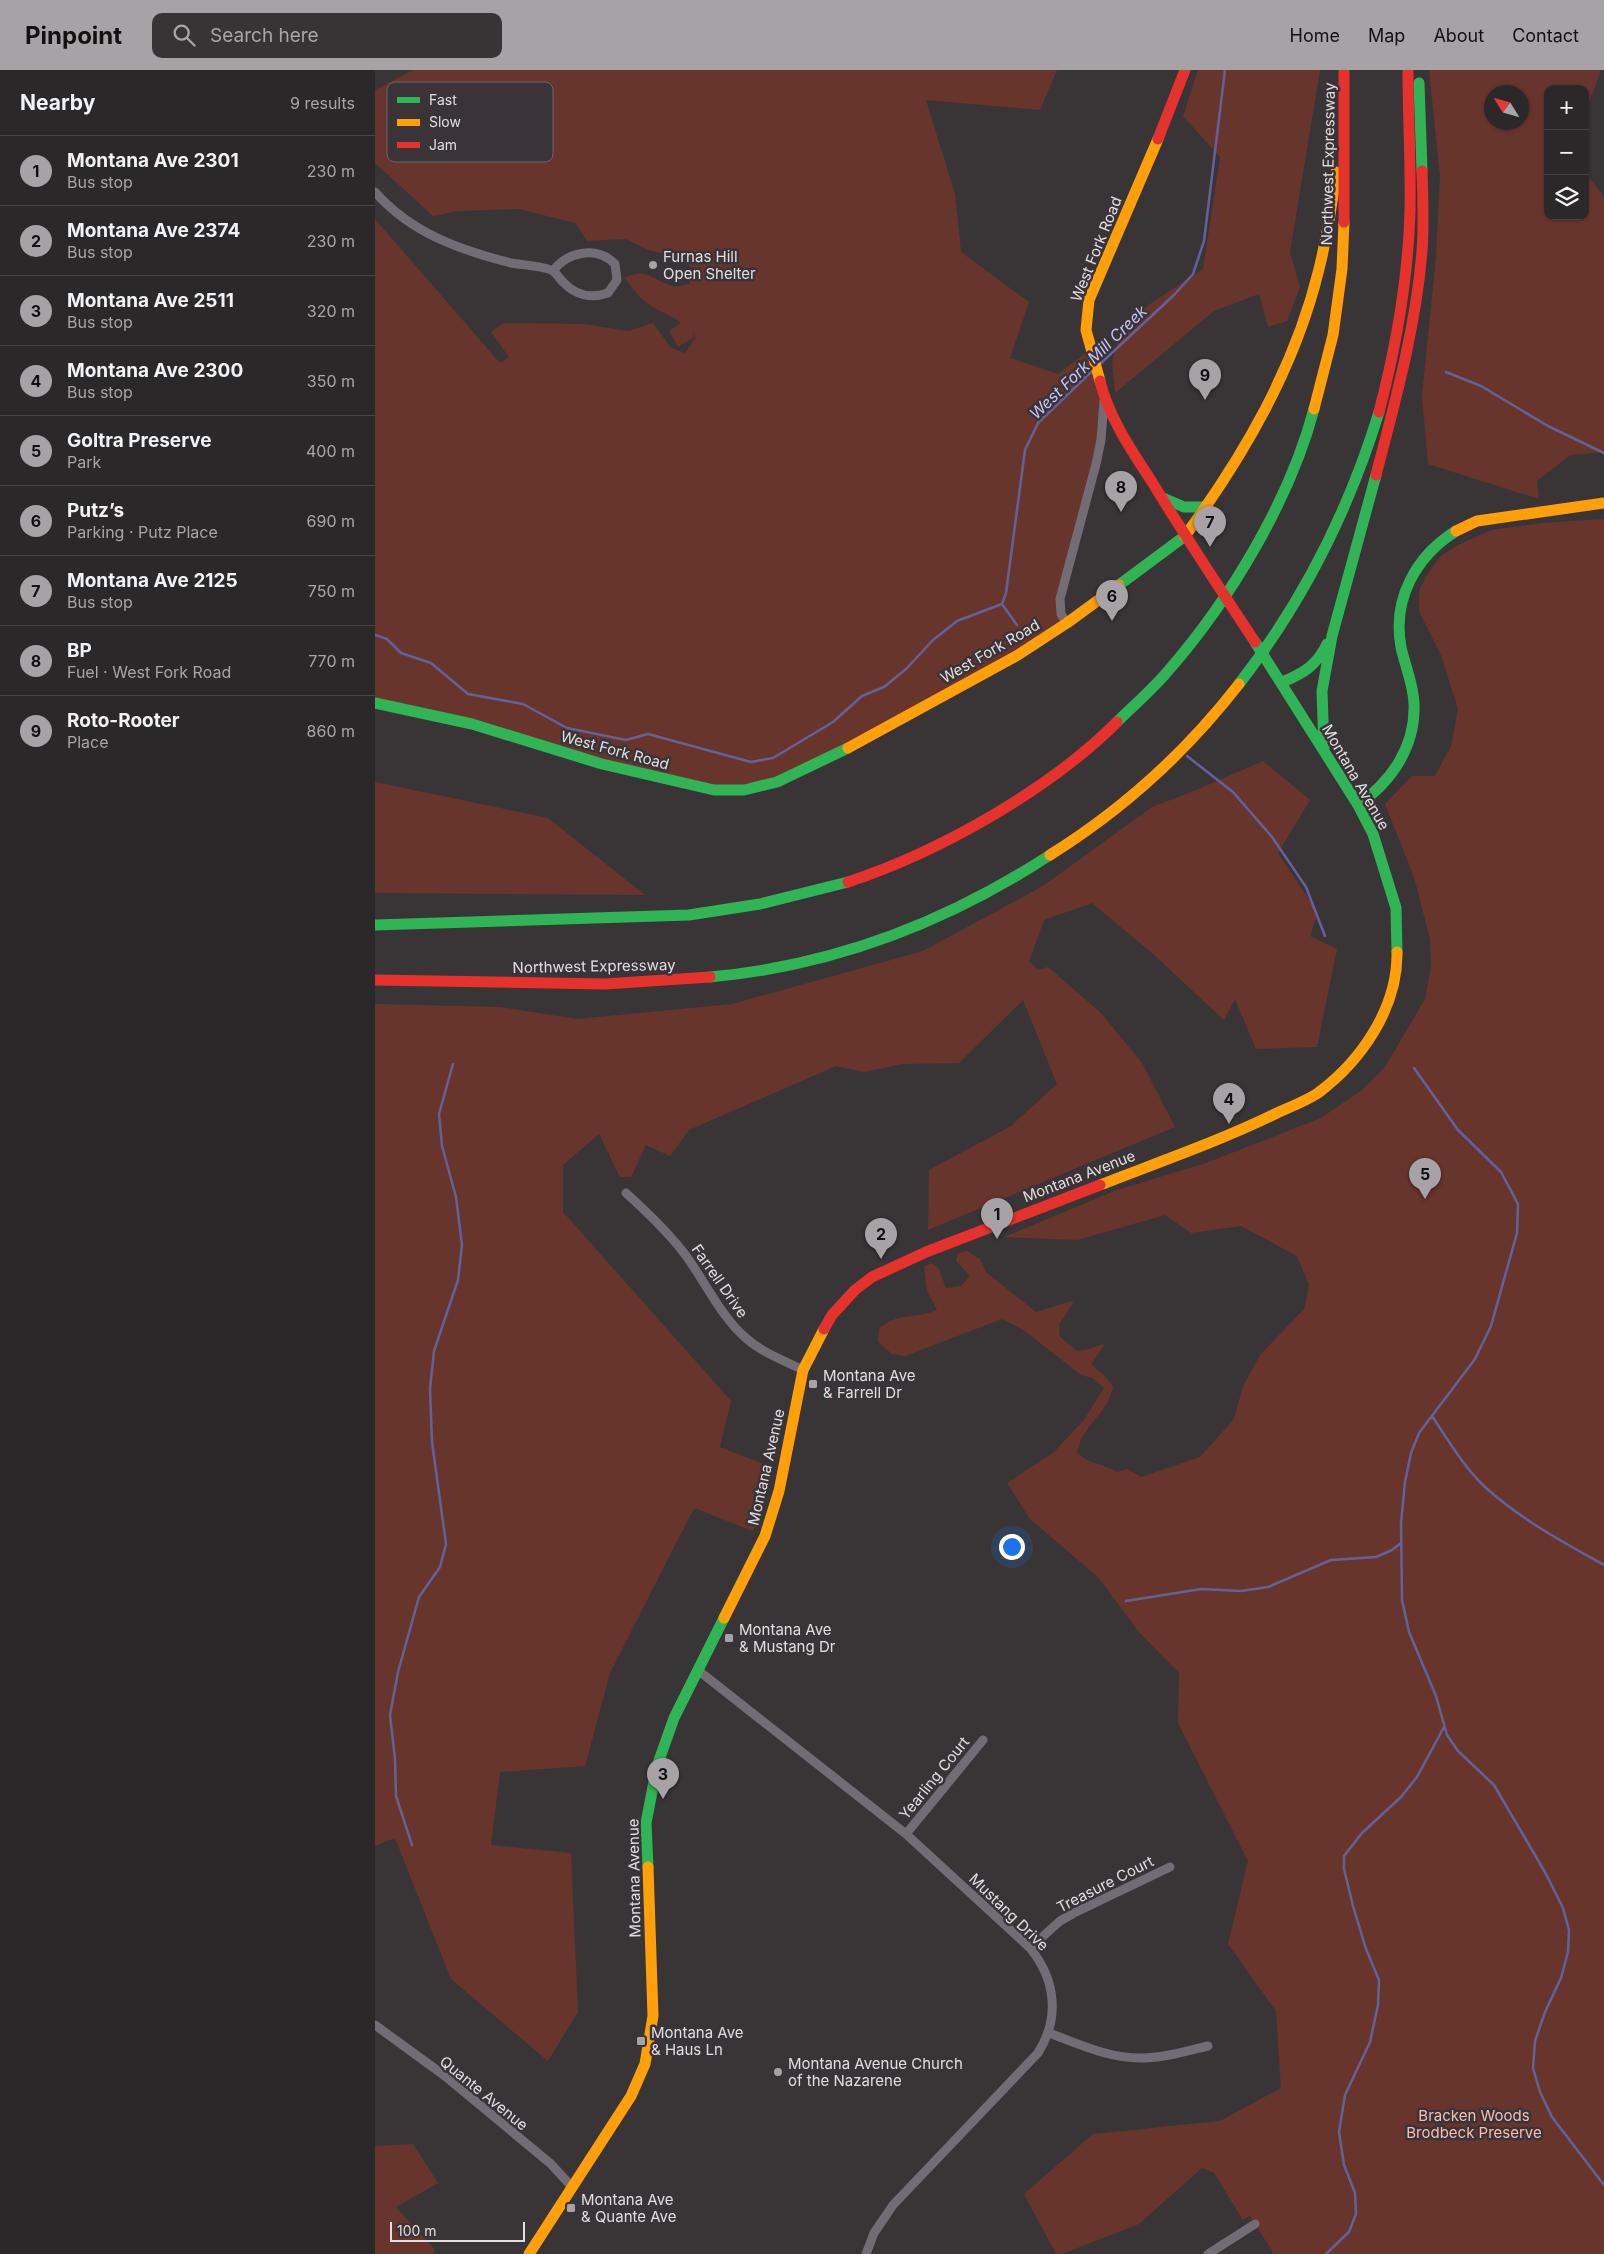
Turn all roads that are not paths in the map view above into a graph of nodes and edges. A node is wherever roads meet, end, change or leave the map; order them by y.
1 (1185, 70) edge
2 (1343, 70) edge
3 (1408, 70) edge
4 (1418, 70) edge
5 (375, 192) edge
6 (553, 271) junction
7 (1104, 398) junction
8 (1163, 498) junction
9 (1604, 503) edge
10 (1207, 507) junction
11 (1185, 536) junction
12 (1067, 623) junction
13 (1332, 636) junction
14 (1282, 682) junction
15 (375, 703) edge
16 (1324, 749) junction
17 (1358, 805) junction
18 (375, 925) edge
19 (375, 980) edge
20 (626, 1193) dead end
21 (803, 1370) junction
22 (699, 1671) junction
23 (983, 1740) dead end
24 (906, 1834) junction
25 (1171, 1867) dead end
26 (1031, 1948) junction
27 (375, 2025) edge
28 (1049, 2033) junction
29 (1208, 2046) dead end
30 (572, 2187) junction
31 (1255, 2224) dead end
32 (529, 2254) edge
33 (866, 2254) edge
34 (1208, 2254) edge

1 - 7 main road, West Fork Road
2 - 10 main road
2 - 18 main road, Northwest Expressway
3 - 19 main road, Northwest Expressway
4 - 13 main road
5 - 6 street
6 - 6 street
7 - 8 main road, Montana Avenue
7 - 12 street, West Fork Road
8 - 10 main road
8 - 11 main road, Montana Avenue
9 - 17 main road
10 - 11 main road
11 - 12 main road
11 - 14 main road, Montana Avenue
12 - 15 main road, West Fork Road
13 - 14 main road
13 - 16 main road
14 - 16 main road, Montana Avenue
16 - 17 main road, Montana Avenue
17 - 21 main road, Montana Avenue
20 - 21 street, Farrell Drive
21 - 22 main road, Montana Avenue
22 - 24 street, Mustang Drive
22 - 30 main road, Montana Avenue
23 - 24 street, Yearling Court
24 - 26 street, Mustang Drive
25 - 26 street, Treasure Court
26 - 28 street, Mustang Drive
27 - 30 street, Quante Avenue
28 - 29 street
28 - 33 street, Mustang Drive
30 - 32 main road, Montana Avenue
31 - 34 street

